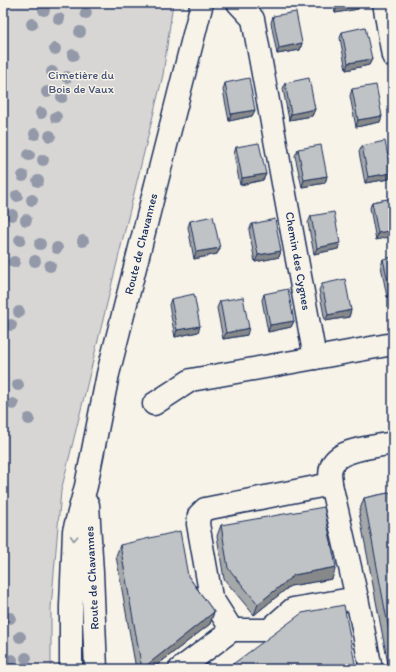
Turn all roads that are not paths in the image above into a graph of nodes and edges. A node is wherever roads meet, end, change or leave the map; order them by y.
1 (202, 3) edge
2 (238, 3) edge
3 (384, 3) edge
4 (393, 56) edge
5 (393, 344) edge
6 (315, 358) junction
7 (154, 404) dead end
8 (393, 443) edge
9 (331, 484) junction
10 (86, 486) junction
11 (357, 598) junction
12 (71, 606) junction
13 (232, 630) junction
14 (71, 669) edge
15 (82, 669) edge
16 (96, 669) edge
17 (180, 669) edge
18 (371, 669) edge

1 - 10 street, Route de Chavannes
2 - 6 street, Chemin des Cygnes
3 - 4 street
5 - 6 street
6 - 7 street
8 - 9 street
9 - 11 street
9 - 13 street
10 -> 12 street, Route de Chavannes
10 - 16 street, Route de Chavannes
11 - 13 street
11 - 18 street
12 - 14 street, Route de Chavannes
12 - 15 street, Route de Chavannes
13 - 17 street

